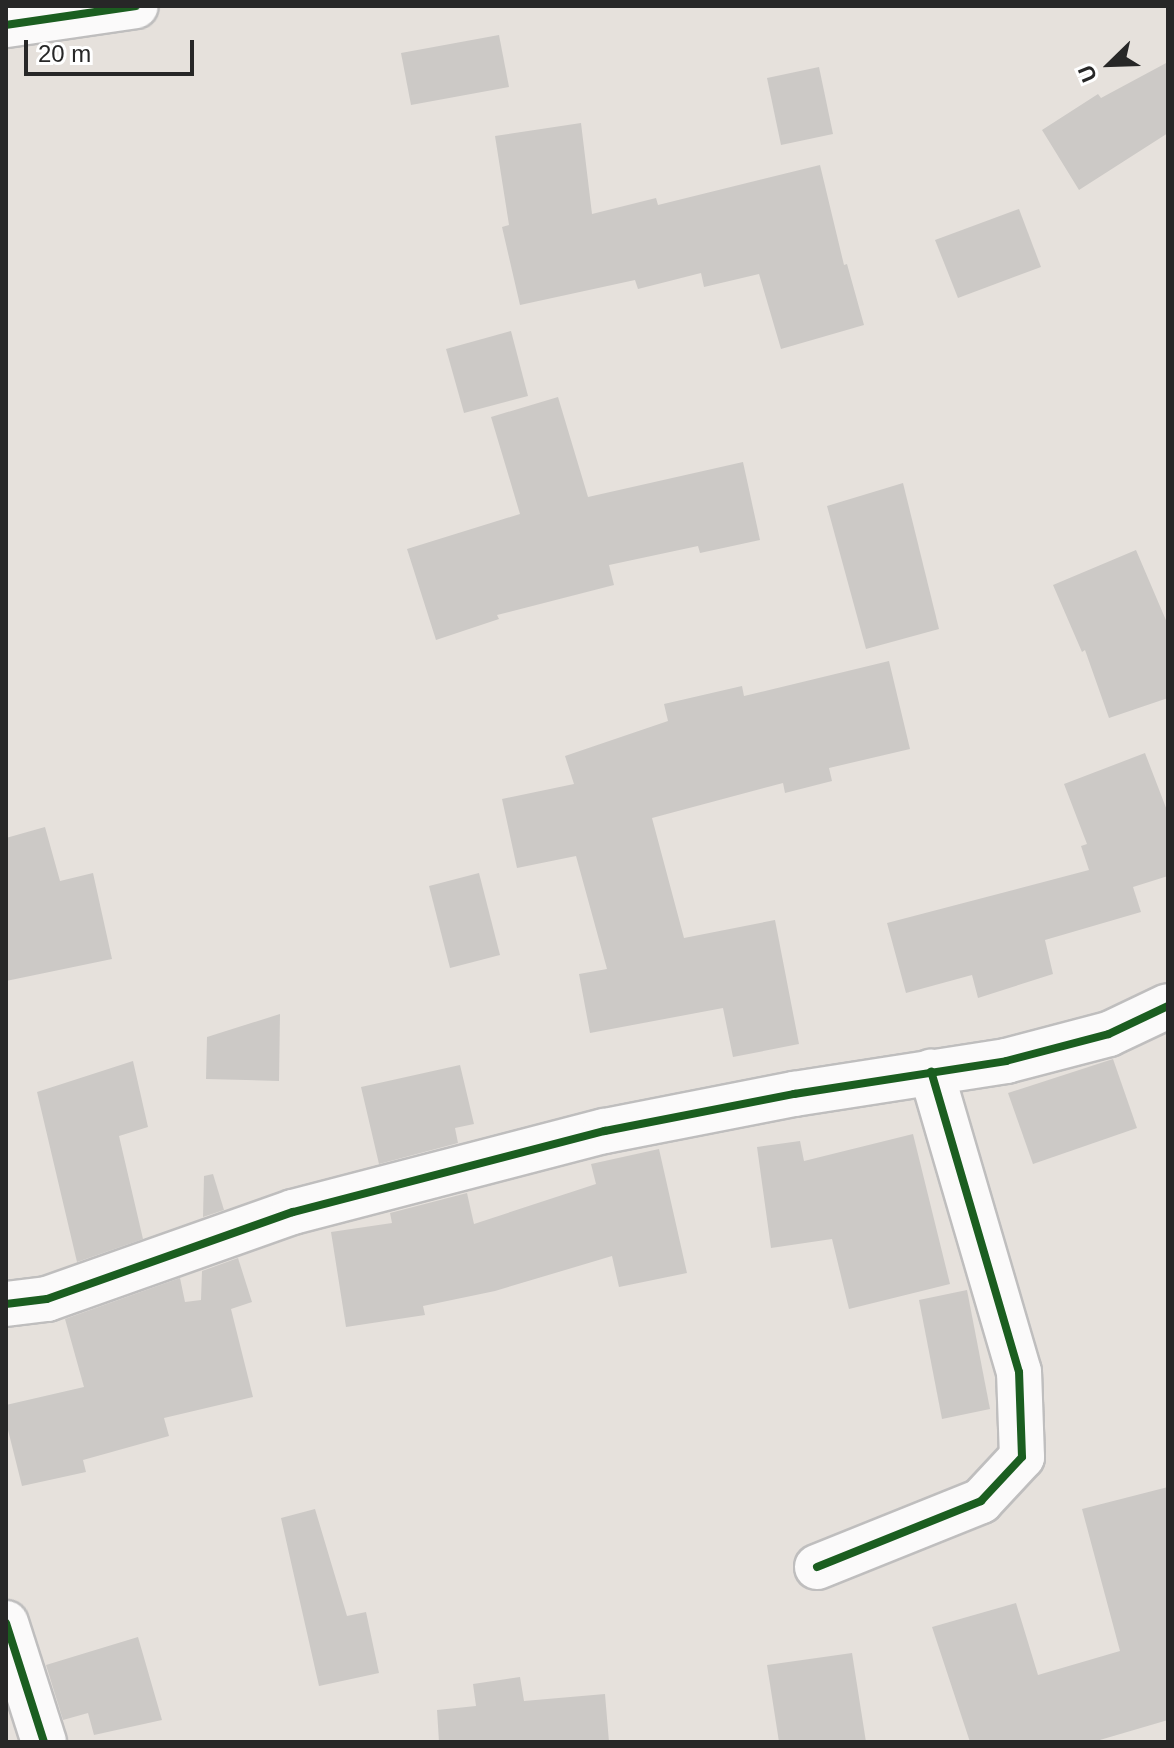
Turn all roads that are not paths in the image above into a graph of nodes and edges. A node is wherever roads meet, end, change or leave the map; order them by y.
1 (136, 6) edge
2 (76, 11) edge
3 (6, 25) edge
4 (1168, 1006) edge
5 (931, 1072) junction
6 (6, 1304) edge
7 (817, 1567) dead end
8 (6, 1623) edge
9 (44, 1742) edge

1 - 2 street
2 - 3 street
4 - 5 street
5 - 6 street
5 - 7 street
8 - 9 street

